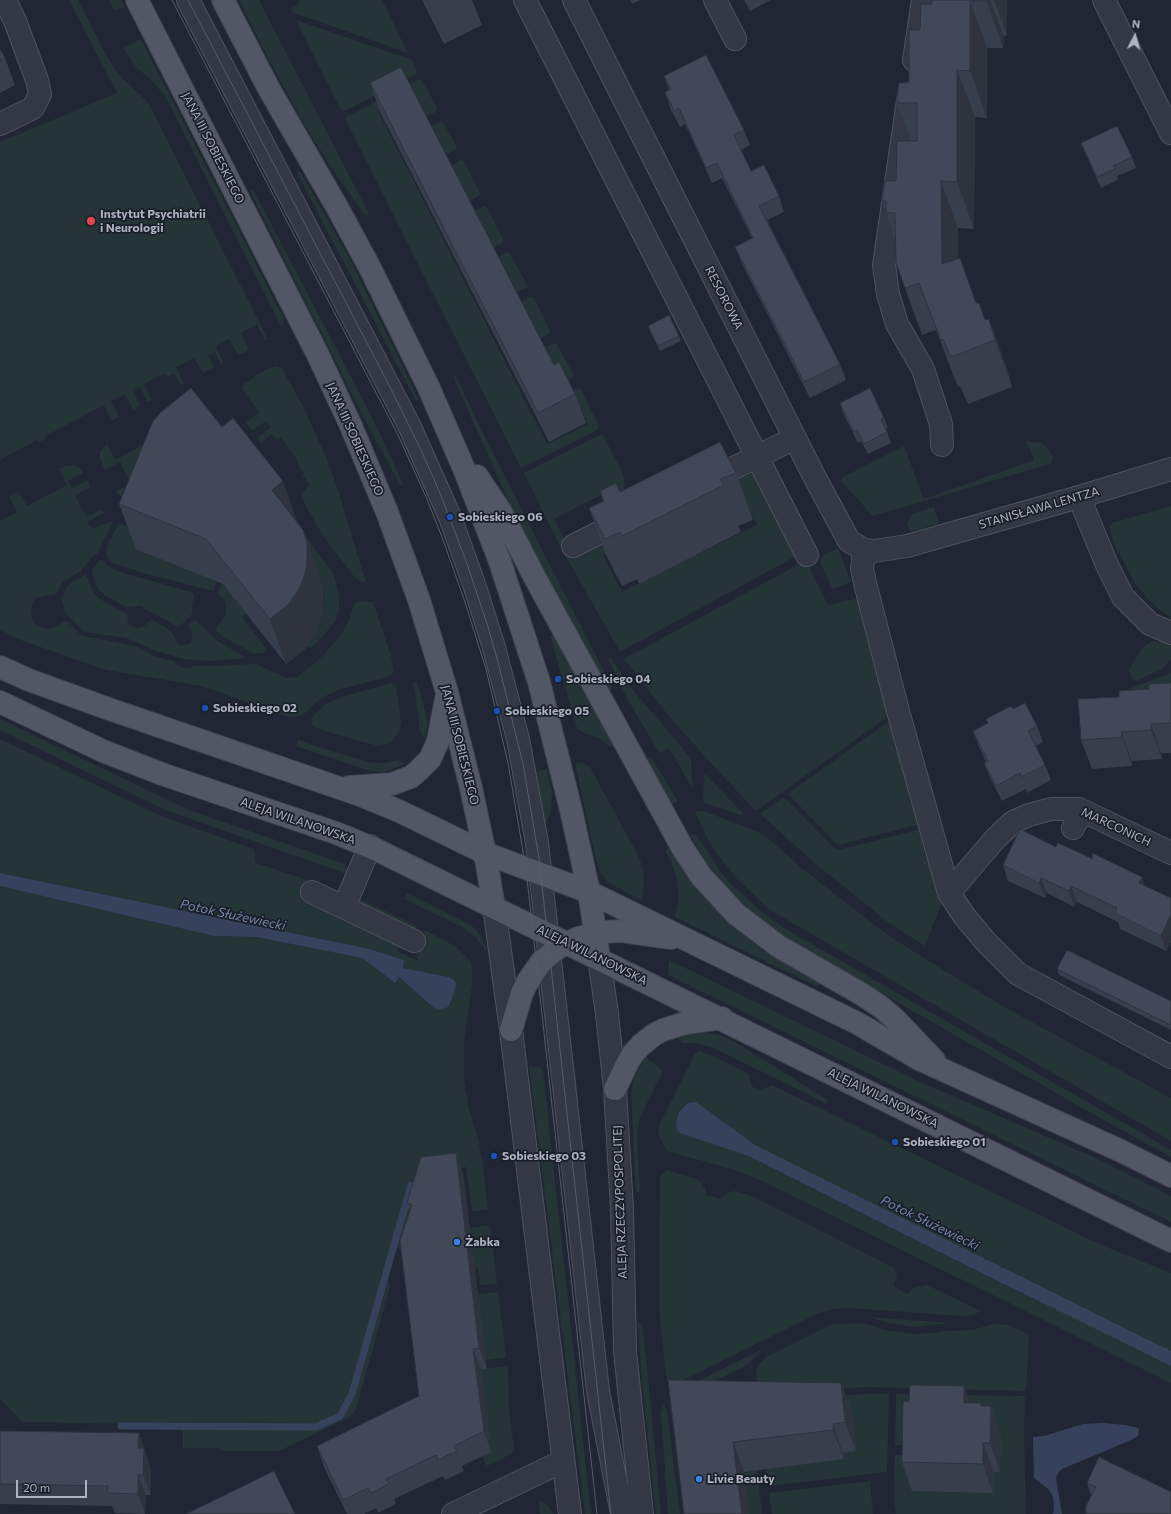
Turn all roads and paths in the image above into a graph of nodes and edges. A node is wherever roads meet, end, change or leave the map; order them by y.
1 (5, 0) edge
2 (137, 0) edge
3 (188, 0) edge
4 (223, 0) edge
5 (525, 0) edge
6 (574, 0) edge
7 (715, 0) edge
8 (923, 0) edge
9 (1104, 0) edge
10 (735, 39) dead end
11 (0, 124) edge
12 (1171, 133) edge
13 (451, 438) junction
14 (795, 438) junction
15 (942, 445) dead end
16 (758, 456) junction
17 (1171, 469) edge
18 (687, 491) edge
19 (1079, 497) junction
20 (640, 513) edge
21 (573, 546) dead end
22 (864, 550) junction
23 (807, 555) dead end
24 (1171, 633) edge
25 (0, 667) edge
26 (447, 692) junction
27 (0, 702) edge
28 (338, 788) junction
29 (370, 846) junction
30 (485, 853) junction
31 (1171, 853) edge
32 (541, 874) junction
33 (312, 892) dead end
34 (589, 892) junction
35 (949, 893) junction
36 (344, 907) junction
37 (494, 907) junction
38 (595, 933) junction
39 (688, 940) junction
40 (414, 941) dead end
41 (549, 943) junction
42 (568, 943) junction
43 (599, 958) junction
44 (722, 1018) junction
45 (511, 1030) junction
46 (1171, 1057) edge
47 (943, 1070) junction
48 (615, 1089) junction
49 (1171, 1176) edge
50 (1171, 1240) edge
51 (564, 1461) junction
52 (453, 1514) edge
53 (570, 1514) edge
54 (622, 1514) edge
55 (642, 1514) edge

1 - 11 street
2 - 26 main road, JANA III SOBIESKIEGO
3 - 32 street
4 - 13 main road
5 - 16 street
6 - 14 street, RESOROWA
7 - 10 street
8 - 15 street
9 - 12 street
13 - 34 main road
13 - 47 main road
14 - 16 street
14 - 22 street, RESOROWA
16 - 18 street
16 - 23 street
17 - 19 street, STANISŁAWA LENTZA
19 - 22 street, STANISŁAWA LENTZA
19 - 24 street
20 - 21 street
22 - 35 street
25 - 28 main road
26 - 28 main road
26 - 30 main road, JANA III SOBIESKIEGO
27 - 29 main road, ALEJA WILANOWSKA
28 - 30 main road
29 - 36 street
29 - 37 main road, ALEJA WILANOWSKA
30 - 32 main road
30 - 37 main road, JANA III SOBIESKIEGO
31 - 35 street, MARCONICH
32 - 34 main road
32 - 41 street
33 - 36 street
34 - 38 main road, ALEJA RZECZYPOSPOLITEJ
34 - 39 main road
35 - 46 street
36 - 40 street
37 - 41 main road, ALEJA WILANOWSKA
37 - 45 street
38 - 39 main road
38 - 42 main road
38 - 43 main road, ALEJA RZECZYPOSPOLITEJ
39 - 47 main road
41 - 42 main road, ALEJA WILANOWSKA
41 - 45 main road
41 - 54 street
42 - 43 main road, ALEJA WILANOWSKA
43 - 44 main road, ALEJA WILANOWSKA
43 - 48 street, ALEJA RZECZYPOSPOLITEJ
44 - 48 main road
44 - 50 main road, ALEJA WILANOWSKA
45 - 51 street
47 - 49 main road
48 - 55 street, ALEJA RZECZYPOSPOLITEJ
51 - 52 street
51 - 53 street

